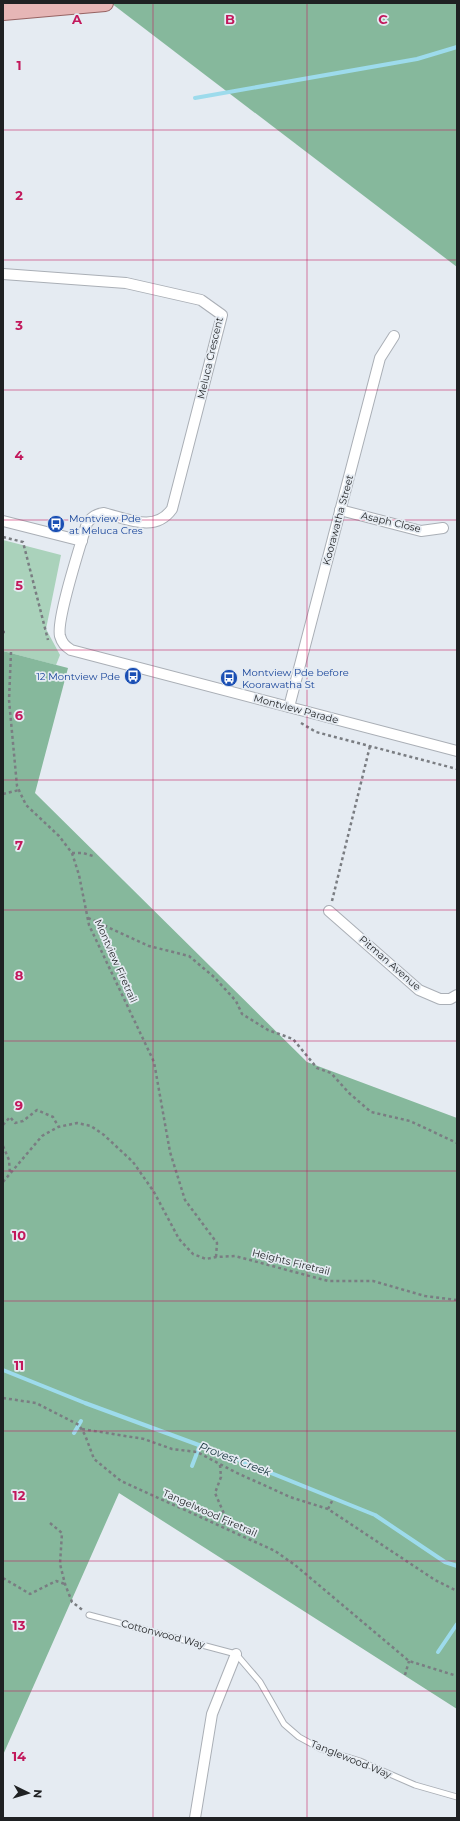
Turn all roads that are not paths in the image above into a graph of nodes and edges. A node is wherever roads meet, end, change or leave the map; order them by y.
1 (106, 3) edge
2 (3, 12) edge
3 (3, 274) edge
4 (394, 336) dead end
5 (340, 510) junction
6 (3, 521) edge
7 (443, 528) dead end
8 (82, 541) junction
9 (289, 707) junction
10 (457, 751) edge
11 (330, 911) road end
12 (457, 995) edge
13 (89, 1615) road end
14 (236, 1654) junction
15 (457, 1797) edge
16 (195, 1818) edge

1 - 2 main road
3 - 8 street, Meluca Crescent
4 - 5 street, Koorawatha Street
5 - 7 street, Asaph Close
5 - 9 street, Koorawatha Street
6 - 8 street
8 - 9 street, Montview Parade
9 - 10 street, Montview Parade
11 - 12 street, Pitman Avenue
13 - 14 lane, Cottonwood Way
14 - 15 lane, Tanglewood Way
14 - 16 street

